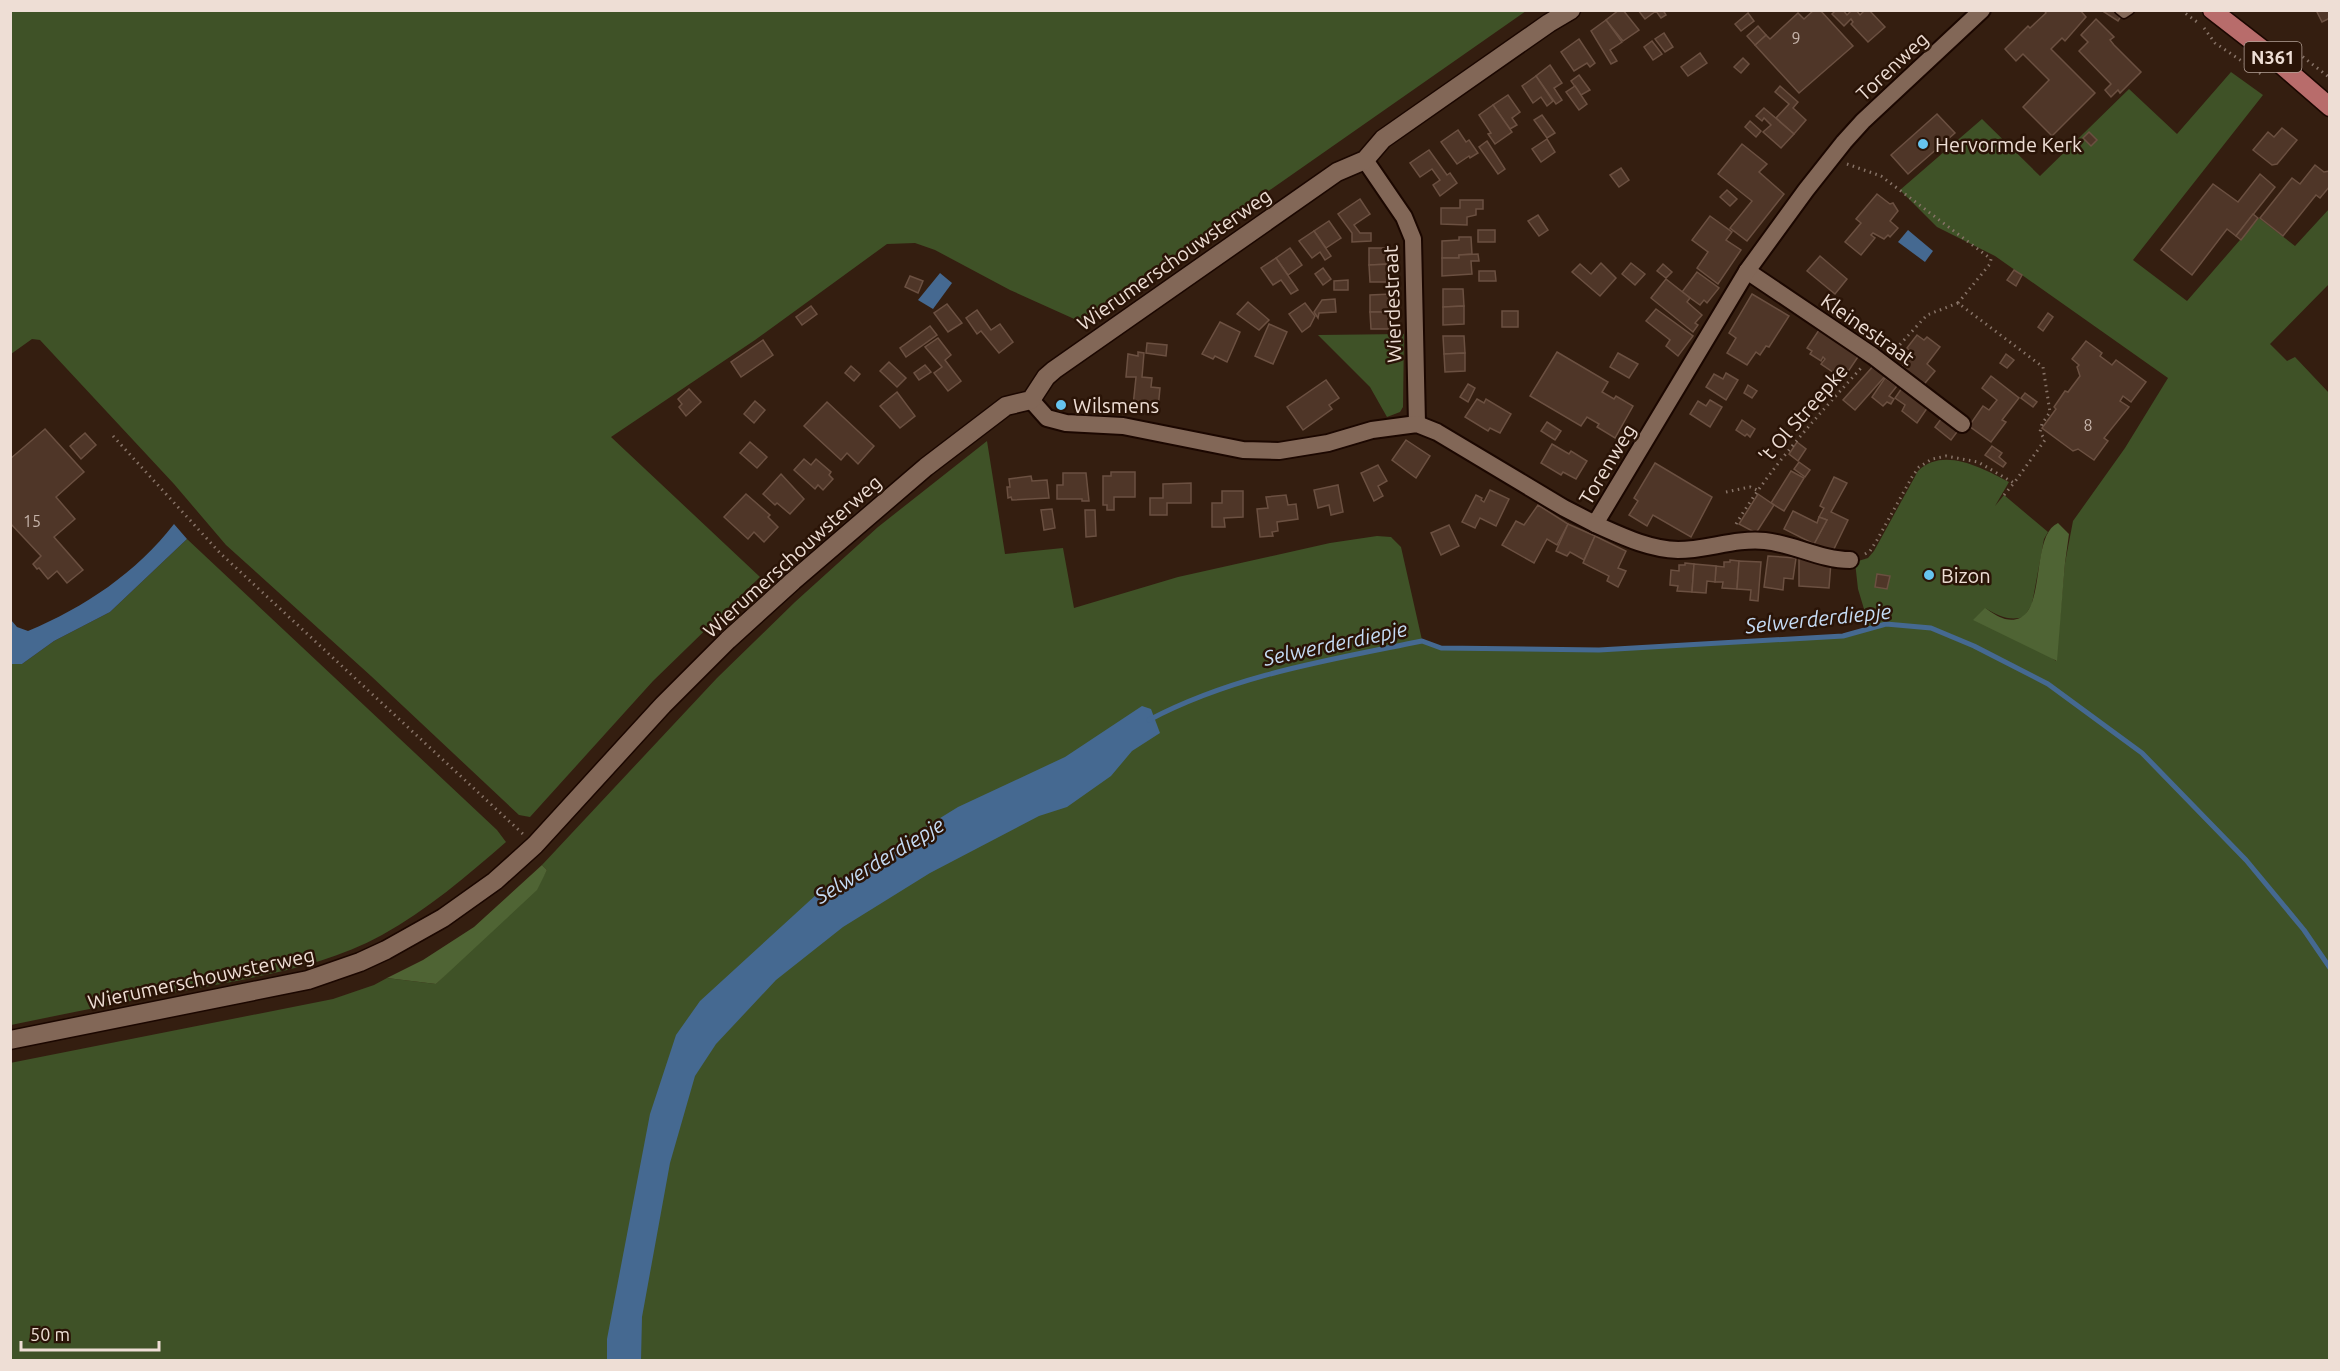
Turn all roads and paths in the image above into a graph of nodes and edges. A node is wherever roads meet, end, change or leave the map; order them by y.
1 (1571, 10) edge
2 (1982, 10) edge
3 (2119, 10) edge
4 (2130, 10) edge
5 (2181, 10) edge
6 (2212, 10) edge
7 (2215, 43) dead end
8 (2330, 107) edge
9 (1833, 154) junction
10 (1365, 160) junction
11 (1748, 271) junction
12 (1958, 303) dead end
13 (1873, 356) junction
14 (1031, 400) junction
15 (1417, 424) junction
16 (1962, 424) dead end
17 (113, 436) dead end
18 (2014, 483) dead end
19 (1757, 490) junction
20 (1726, 492) dead end
21 (2004, 495) dead end
22 (1595, 524) junction
23 (1728, 542) junction
24 (1850, 560) dead end
25 (535, 845) junction
26 (10, 1040) edge

1 - 10 street, Wierumerschouwsterweg
2 - 9 street, Torenweg
3 - 4 lane
5 - 7 path
6 - 8 main road, N361
9 - 11 street, Torenweg
9 - 12 path
10 - 14 street, Wierumerschouwsterweg
10 - 15 street, Wierdestraat
11 - 13 street, Kleinestraat
11 - 22 street, Torenweg
13 - 16 street, Kleinestraat
13 - 19 path, 't Ol Streepke
14 - 15 street
14 - 25 street, Wierumerschouwsterweg
15 - 22 street, Torenweg
17 - 25 path
18 - 21 path
19 - 20 path, 't Ol Streepke
19 - 23 path, 't Ol Streepke
22 - 23 street
23 - 24 street
25 - 26 street, Wierumerschouwsterweg

